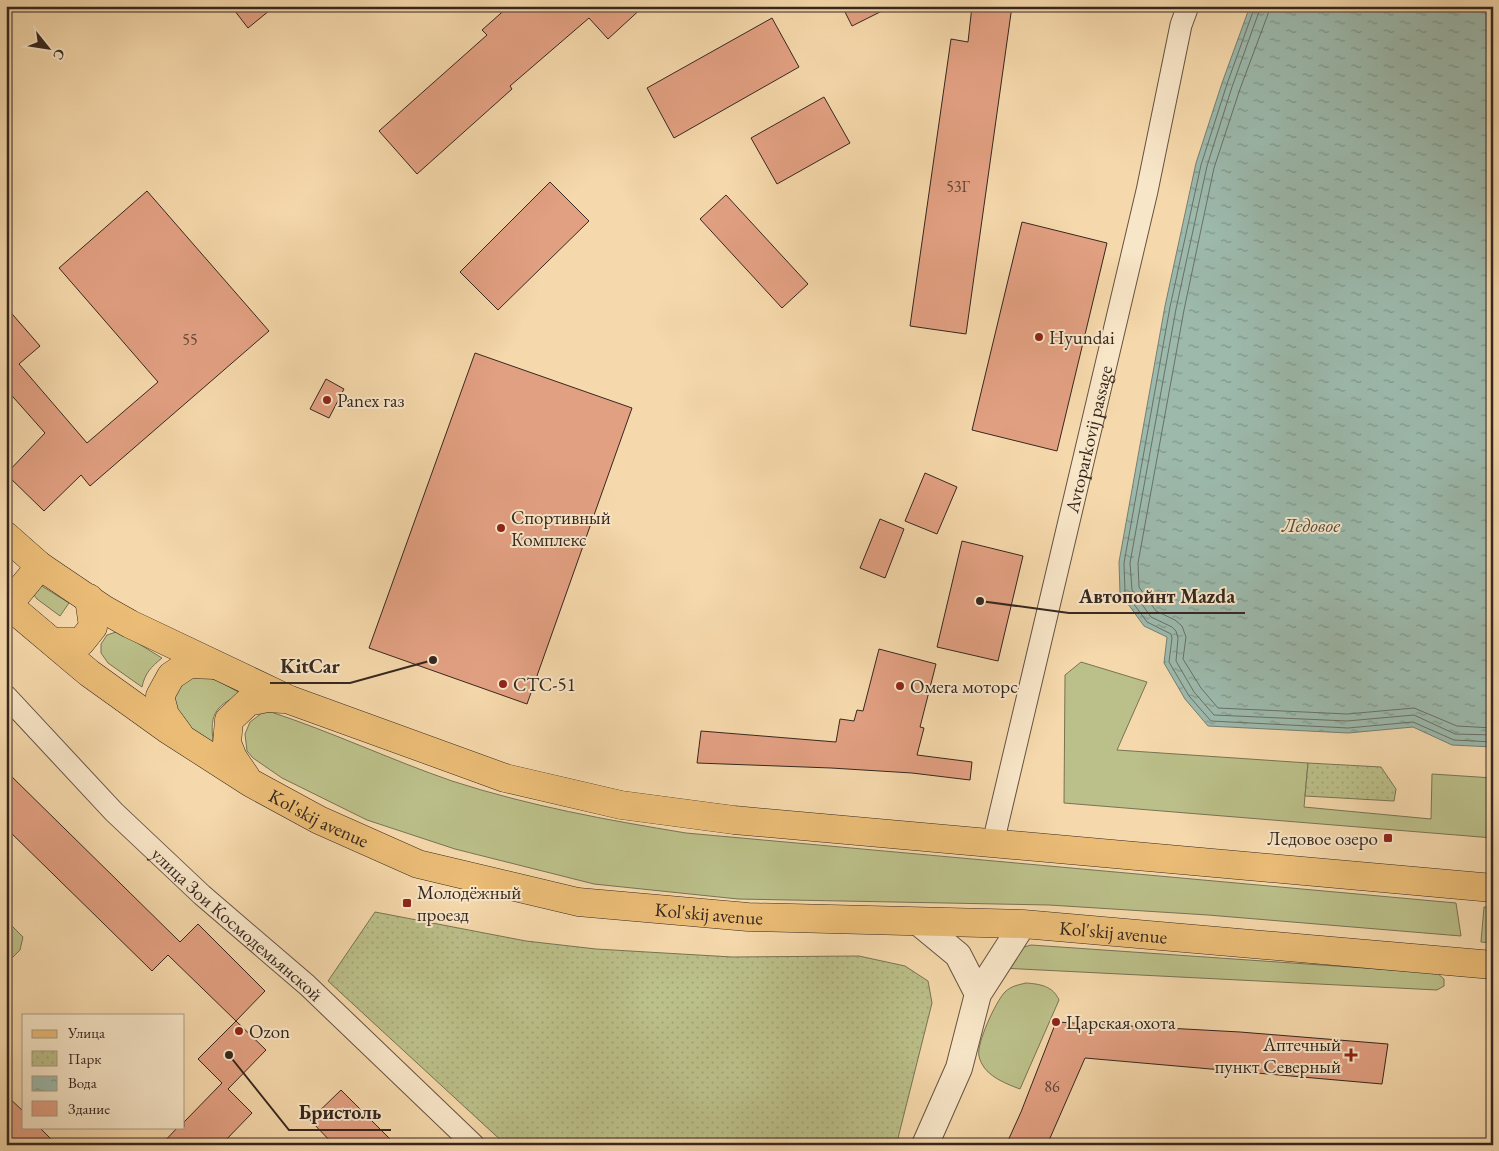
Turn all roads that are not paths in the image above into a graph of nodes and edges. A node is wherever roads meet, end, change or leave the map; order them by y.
1 (1188, 6) edge
2 (6, 536) edge
3 (40, 566) junction
4 (89, 598) junction
5 (7, 605) edge
6 (52, 642) junction
7 (215, 666) junction
8 (6, 696) edge
9 (290, 700) junction
10 (184, 740) junction
11 (251, 783) junction
12 (993, 843) junction
13 (1493, 888) edge
14 (918, 922) junction
15 (1023, 924) junction
16 (1493, 965) edge
17 (978, 994) junction
18 (474, 1145) edge
19 (925, 1145) edge

1 - 12 street, Avtoparkovij passage
2 - 3 main road
3 - 4 main road
3 - 5 main road
4 - 6 main road
4 - 7 main road
5 - 6 main road, Kol'skij avenue
6 - 10 main road, Kol'skij avenue
7 - 9 main road
7 - 10 main road
8 - 18 street, улица Зои Космодемьянской
9 - 11 main road
9 - 12 main road
10 - 11 main road, Kol'skij avenue
11 - 14 main road, Kol'skij avenue
12 - 13 main road
14 - 15 main road, Kol'skij avenue
14 - 17 street
15 - 16 main road, Kol'skij avenue
15 - 17 street
17 - 19 street

